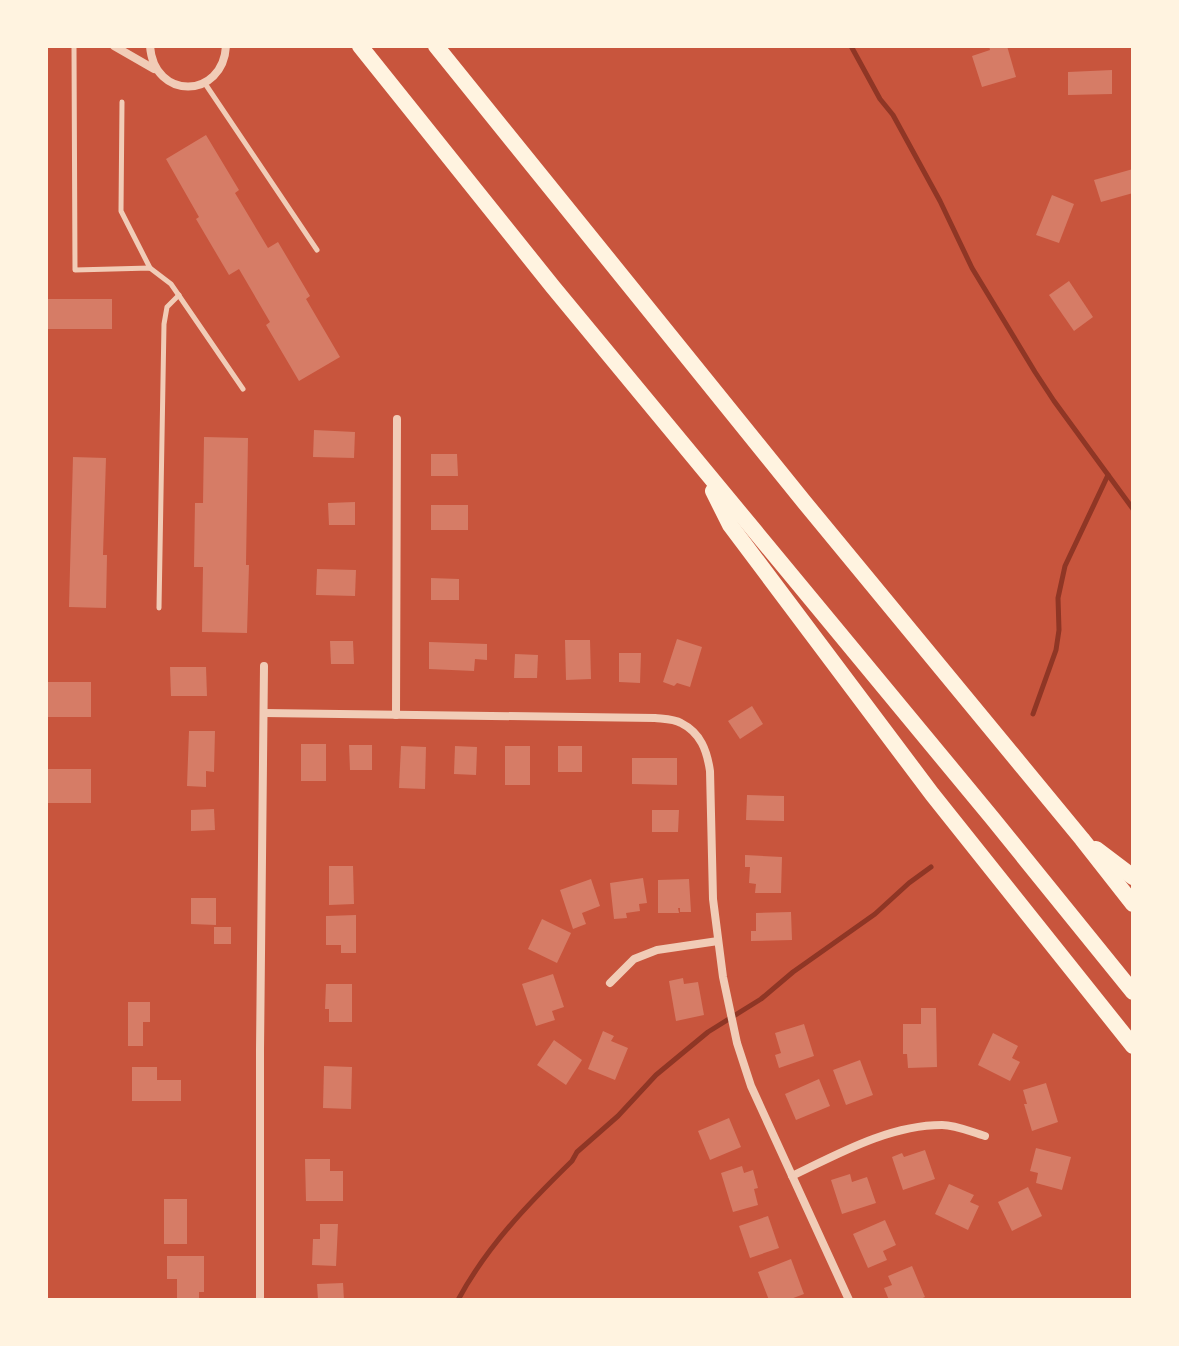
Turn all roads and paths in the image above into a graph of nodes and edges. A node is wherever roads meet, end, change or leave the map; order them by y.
1 (74, 46) edge
2 (114, 46) edge
3 (150, 46) edge
4 (226, 46) edge
5 (360, 46) edge
6 (436, 46) edge
7 (157, 71) junction
8 (204, 82) junction
9 (122, 102) dead end
10 (317, 250) dead end
11 (150, 268) junction
12 (179, 295) junction
13 (243, 389) dead end
14 (397, 419) dead end
15 (701, 468) junction
16 (159, 608) dead end
17 (264, 666) dead end
18 (264, 713) junction
19 (396, 715) junction
20 (1082, 839) junction
21 (1133, 877) edge
22 (1133, 904) edge
23 (718, 941) junction
24 (610, 983) dead end
25 (1133, 992) edge
26 (1133, 1046) edge
27 (985, 1136) dead end
28 (792, 1176) junction
29 (260, 1300) edge
30 (849, 1300) edge

1 - 11 lane
2 - 7 street
3 - 7 street
4 - 8 street
5 - 15 highway
6 - 20 highway
7 - 8 street
8 - 10 lane
9 - 11 lane
11 - 12 lane
12 - 13 lane
12 - 16 lane
14 - 19 street
15 - 25 highway
15 - 26 highway
17 - 18 street
18 - 19 street
18 - 29 street
19 - 23 street
20 - 21 highway
20 - 22 highway
23 - 24 street
23 - 28 street
27 - 28 street
28 - 30 street

